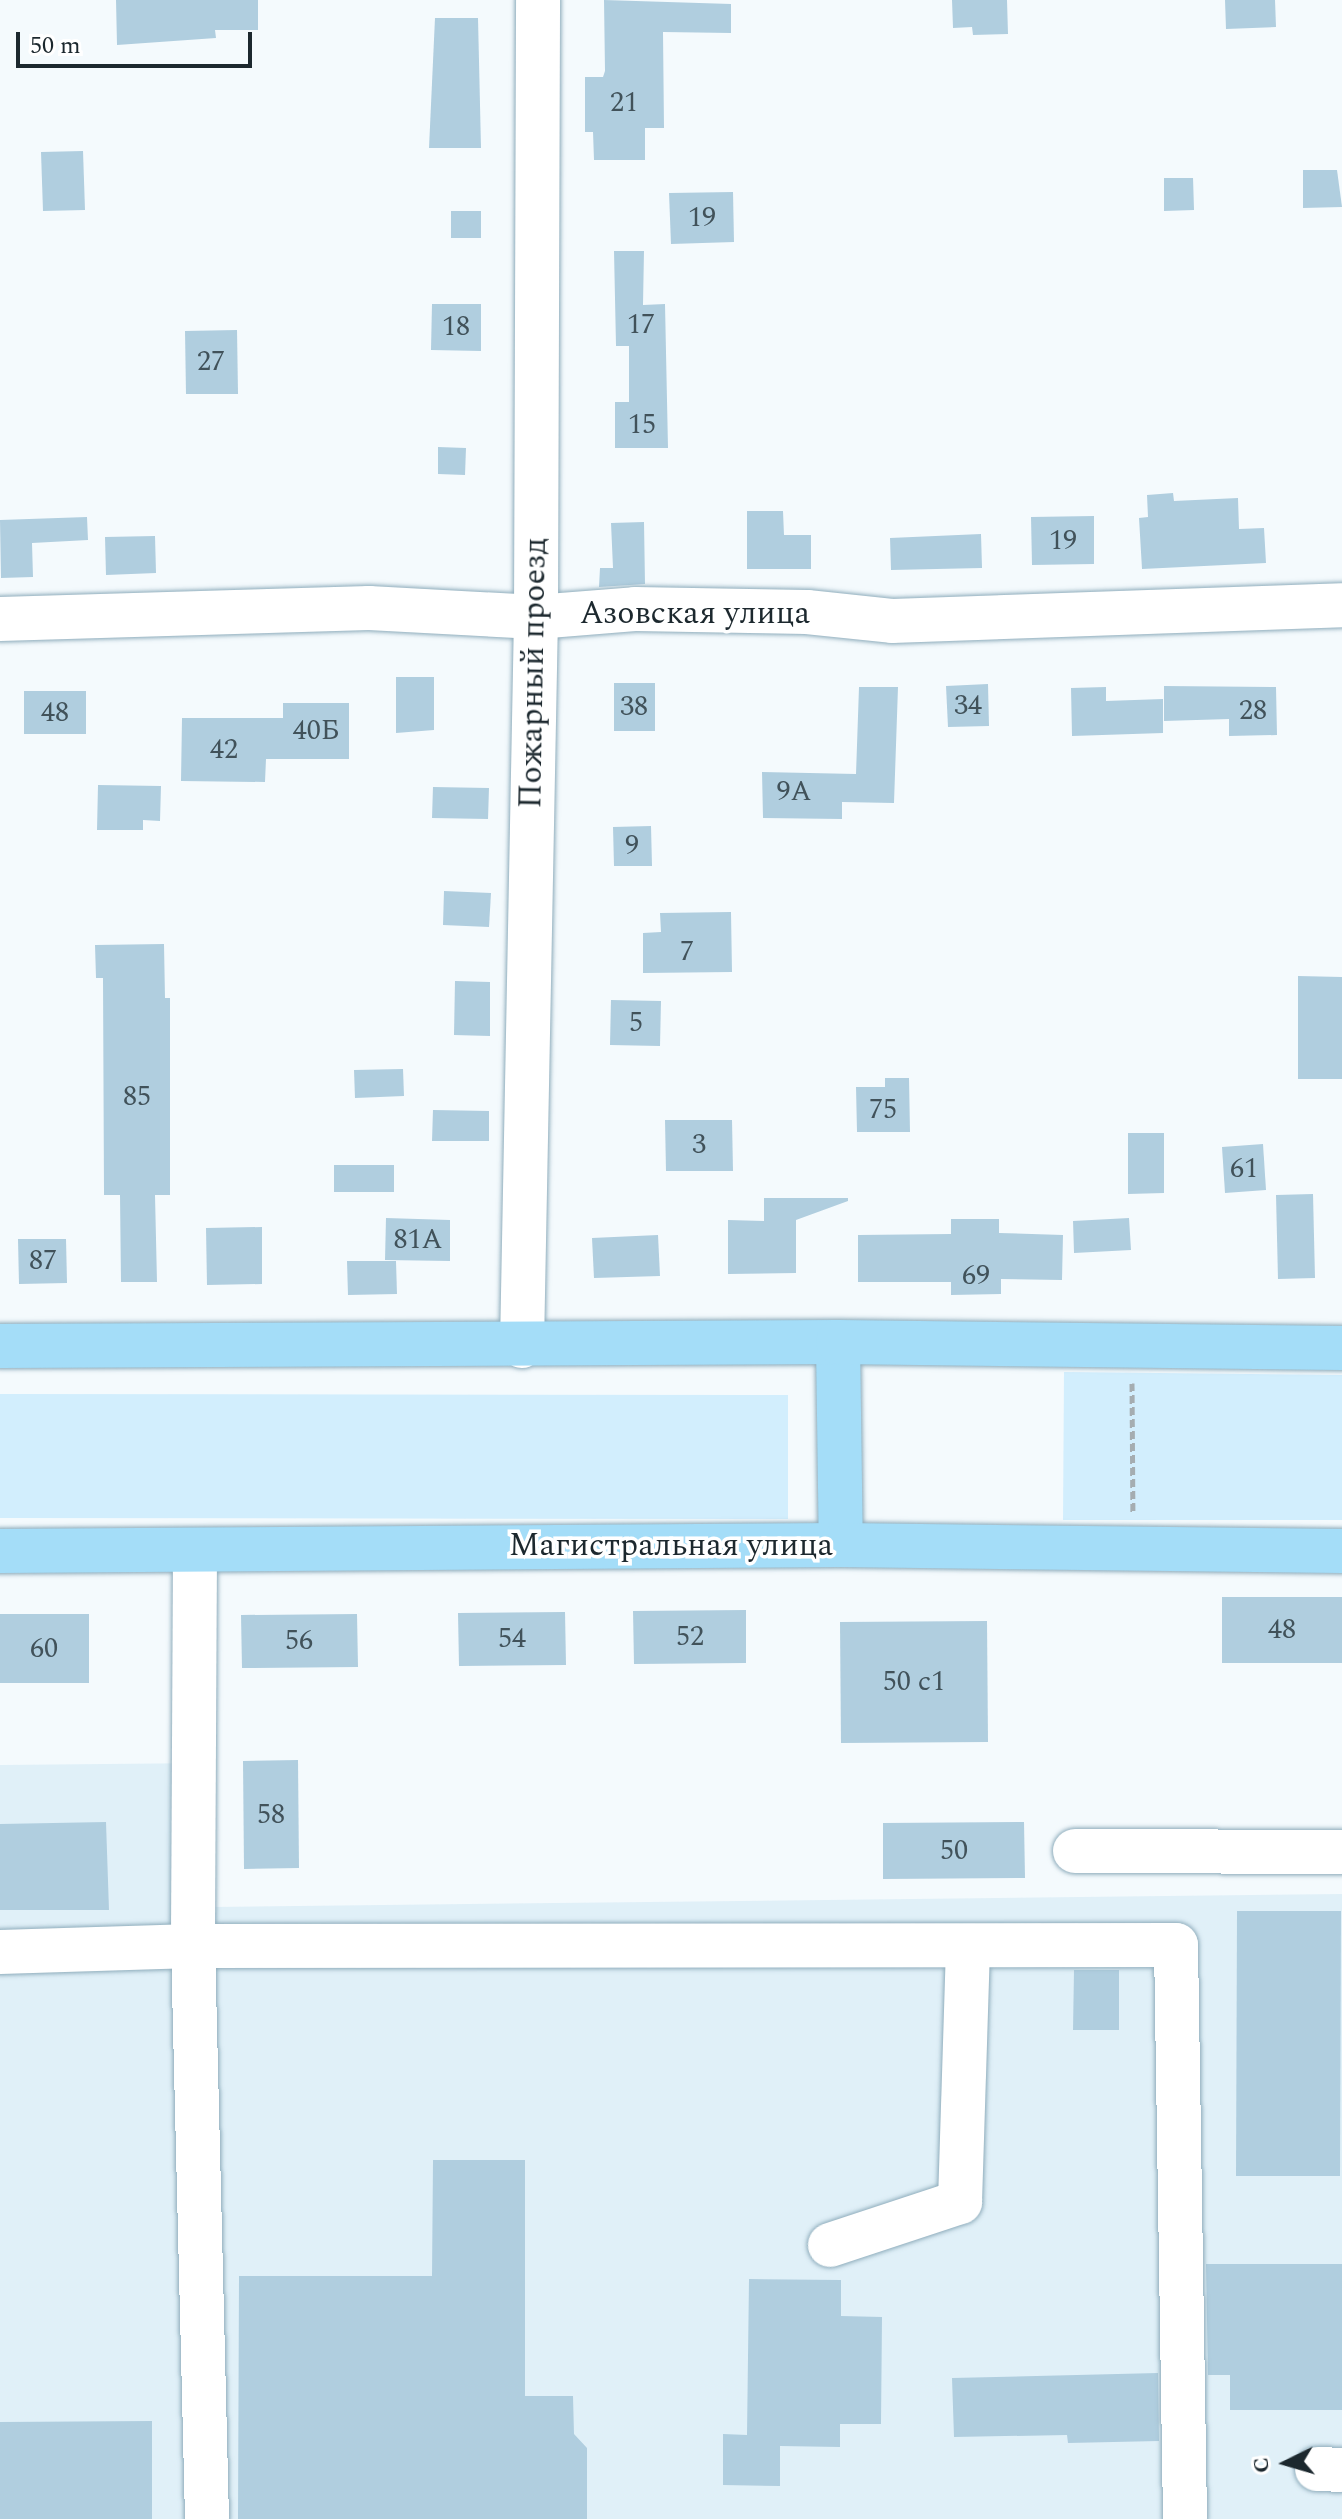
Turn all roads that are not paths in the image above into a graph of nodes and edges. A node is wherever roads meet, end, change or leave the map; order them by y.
1 (538, 0) edge
2 (1342, 605) edge
3 (536, 617) junction
4 (0, 619) edge
5 (838, 1342) junction
6 (0, 1346) edge
7 (522, 1346) junction
8 (1342, 1348) edge
9 (841, 1545) junction
10 (0, 1551) edge
11 (195, 1551) junction
12 (1342, 1551) edge
13 (1075, 1851) dead end
14 (1342, 1852) edge
15 (193, 1946) junction
16 (968, 1947) junction
17 (0, 1952) edge
18 (830, 2245) dead end
19 (207, 2519) edge
20 (1185, 2519) edge

1 - 3 street, Пожарный проезд
2 - 3 street, Азовская улица
3 - 4 street, Азовская улица
3 - 7 street, Пожарный проезд
5 - 7 main road
5 - 8 main road
5 - 9 main road
6 - 7 main road
9 - 11 main road, Магистральная улица
9 - 12 main road, Магистральная улица
10 - 11 main road, Магистральная улица
11 - 15 street
13 - 14 street
15 - 16 street
15 - 17 street
15 - 19 street
16 - 18 street
16 - 20 street

